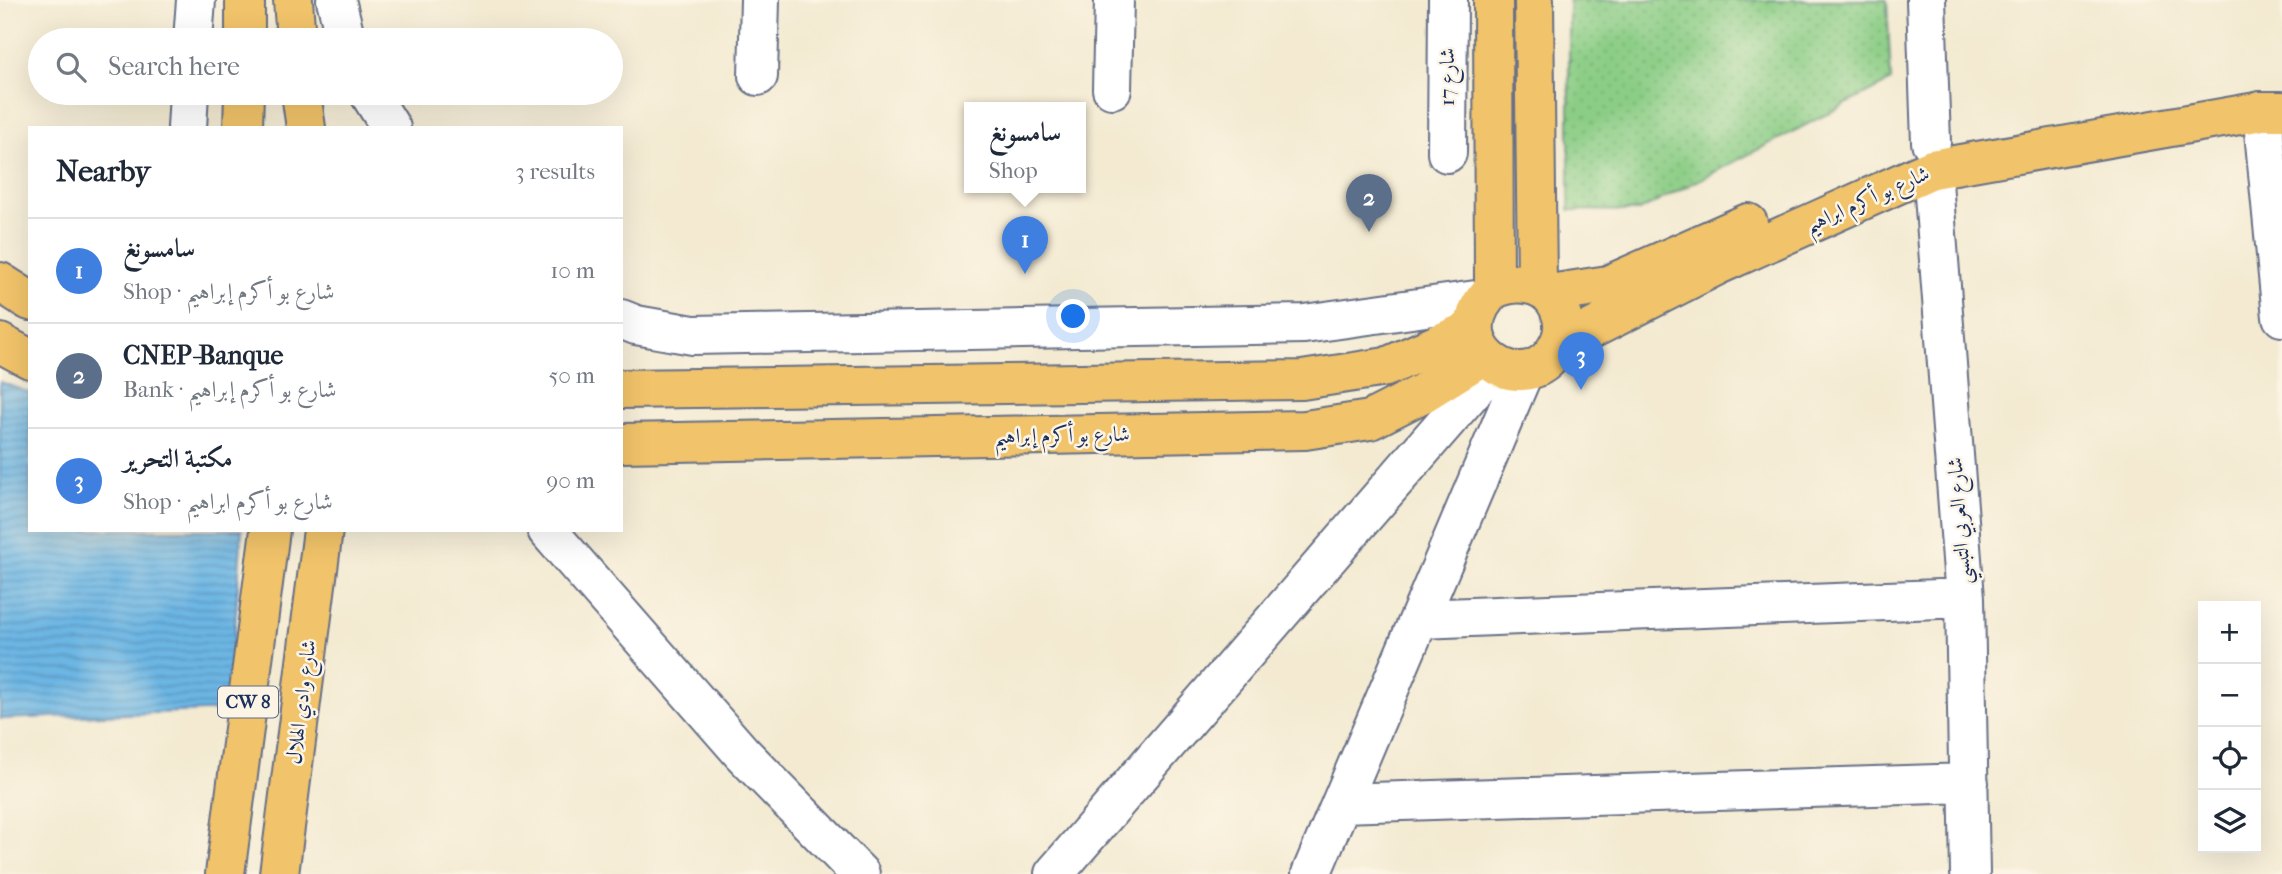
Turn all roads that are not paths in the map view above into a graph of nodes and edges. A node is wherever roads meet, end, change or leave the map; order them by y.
1 (196, 0) edge
2 (245, 0) edge
3 (293, 0) edge
4 (336, 0) edge
5 (760, 0) edge
6 (1114, 0) edge
7 (1448, 0) edge
8 (1493, 0) edge
9 (1534, 0) edge
10 (1926, 0) edge
11 (194, 28) edge
12 (245, 28) edge
13 (295, 28) edge
14 (342, 28) edge
15 (758, 75) dead end
16 (1112, 89) dead end
17 (2275, 103) edge
18 (188, 105) edge
19 (244, 105) edge
20 (303, 105) edge
21 (377, 105) edge
22 (187, 126) edge
23 (243, 126) edge
24 (306, 126) edge
25 (390, 126) edge
26 (1447, 153) dead end
27 (1932, 155) junction
28 (0, 282) edge
29 (1543, 290) junction
30 (28, 300) edge
31 (2282, 317) edge
32 (623, 320) edge
33 (1492, 334) junction
34 (0, 343) edge
35 (1558, 346) junction
36 (28, 358) edge
37 (623, 389) edge
38 (623, 443) edge
39 (270, 532) edge
40 (323, 532) edge
41 (549, 532) edge
42 (1965, 598) junction
43 (1420, 619) junction
44 (1969, 783) junction
45 (1341, 803) junction
46 (225, 874) edge
47 (279, 874) edge
48 (860, 874) edge
49 (1054, 874) edge
50 (1311, 874) edge
51 (1970, 874) edge

1 - 11 street
2 - 12 main road
3 - 13 main road
4 - 14 street
5 - 15 street
6 - 16 street
7 - 26 street, شارع 17
8 - 33 main road
9 - 29 main road
10 - 27 street, شارع العربي التبسي
17 - 27 main road, شارع بو أكرم ابراهيم
17 - 31 street
18 - 22 street
19 - 23 main road
20 - 24 main road
21 - 25 street
27 - 29 main road, شارع بو أكرم ابراهيم
27 - 35 main road, شارع بو أكرم ابراهيم
27 - 42 street, شارع العربي التبسي
28 - 30 main road
29 - 33 main road, شارع بو أكرم ابراهيم
29 - 35 main road
32 - 33 street
33 - 35 main road, شارع بو أكرم ابراهيم
33 - 37 main road
33 - 38 main road, شارع بو أكرم إبراهيم
33 - 43 street
33 - 49 street
34 - 36 main road
39 - 46 main road, CW 8
40 - 47 main road, شارع وادي الهلال / CW 8
41 - 48 street
42 - 43 street
42 - 44 street, شارع العربي التبسي
43 - 45 street
44 - 45 street
44 - 51 street, شارع العربي التبسي
45 - 50 street

